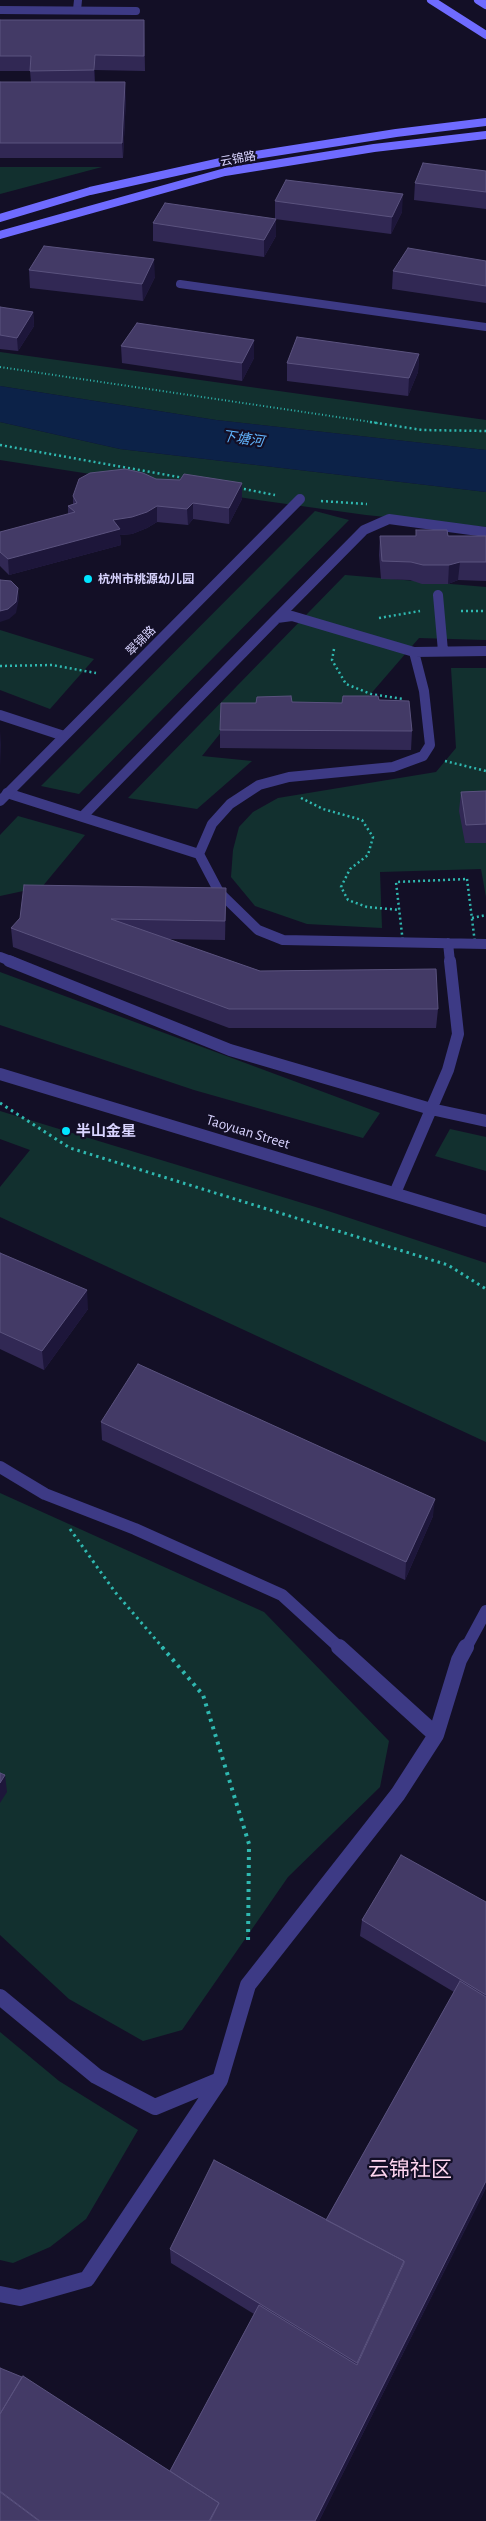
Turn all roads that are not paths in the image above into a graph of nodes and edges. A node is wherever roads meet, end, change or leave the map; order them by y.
1 (78, 0) edge
2 (431, 0) edge
3 (478, 0) edge
4 (486, 5) edge
5 (0, 10) edge
6 (77, 10) junction
7 (136, 10) dead end
8 (486, 35) edge
9 (486, 122) edge
10 (486, 135) edge
11 (0, 218) edge
12 (0, 235) edge
13 (180, 284) dead end
14 (486, 327) edge
15 (300, 499) road end
16 (486, 532) edge
17 (438, 595) dead end
18 (277, 618) junction
19 (486, 651) edge
20 (414, 652) junction
21 (443, 652) junction
22 (0, 715) edge
23 (64, 736) junction
24 (4, 797) edge
25 (82, 817) junction
26 (199, 854) junction
27 (448, 944) junction
28 (480, 944) edge
29 (0, 957) edge
30 (0, 1074) edge
31 (431, 1109) junction
32 (486, 1120) edge
33 (395, 1193) junction
34 (486, 1221) edge
35 (0, 1467) edge
36 (486, 1611) edge
37 (436, 1735) junction
38 (0, 1997) edge
39 (220, 2080) junction
40 (0, 2294) edge

1 - 6 street
2 - 8 main road
3 - 4 main road
5 - 6 street
6 - 7 street
9 - 11 main road, 云锦路
10 - 12 main road, 云锦路
13 - 14 street
15 - 23 street, 翠锦路
16 - 18 street
17 - 21 street
18 - 20 street
18 - 25 street
19 - 21 street
20 - 21 street
20 - 26 street
22 - 23 street
23 - 24 street, 翠锦路
24 - 25 street
25 - 26 street
26 - 27 street
27 - 28 street
27 - 31 street
29 - 31 street
30 - 33 street, Taoyuan Street
31 - 32 street
31 - 33 street
33 - 34 street, Taoyuan Street
35 - 37 street
36 - 37 street
37 - 39 street
38 - 39 street
39 - 40 street

